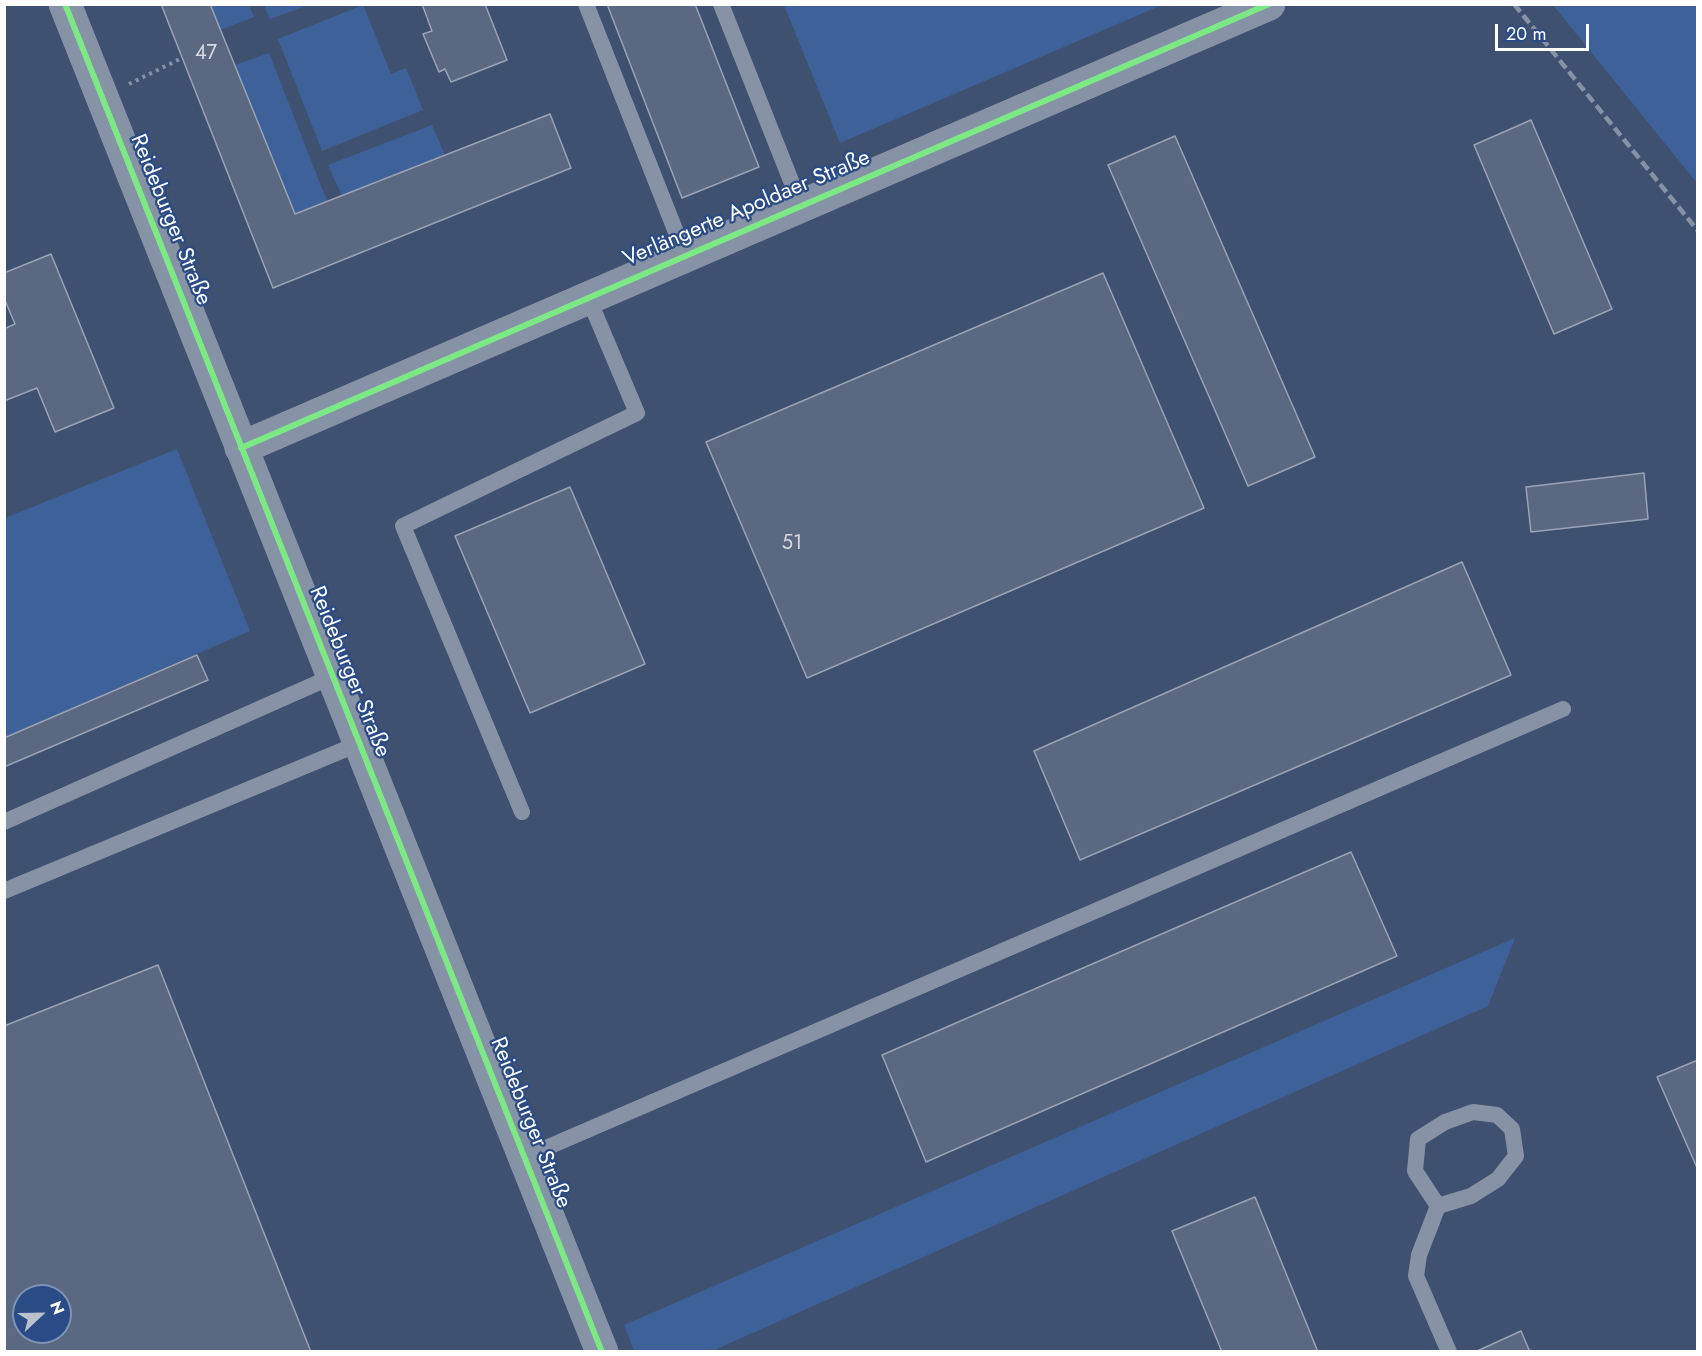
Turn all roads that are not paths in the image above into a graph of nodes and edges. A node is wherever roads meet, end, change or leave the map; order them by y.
1 (65, 4) edge
2 (586, 4) edge
3 (721, 4) edge
4 (1269, 4) edge
5 (801, 206) junction
6 (685, 255) junction
7 (588, 297) junction
8 (241, 448) junction
9 (331, 677) junction
10 (1563, 709) dead end
11 (358, 744) junction
12 (522, 812) dead end
13 (4, 822) edge
14 (4, 891) edge
15 (525, 1157) junction
16 (1438, 1206) junction
17 (602, 1352) edge
18 (1449, 1352) edge

1 - 8 street, Reideburger Straße
2 - 6 lane
3 - 5 lane
4 - 5 street, Verlängerte Apoldaer Straße
5 - 6 street, Verlängerte Apoldaer Straße
6 - 7 street, Verlängerte Apoldaer Straße
7 - 8 street, Verlängerte Apoldaer Straße
7 - 12 lane
8 - 9 street, Reideburger Straße
9 - 11 street, Reideburger Straße
9 - 13 lane
10 - 15 lane
11 - 14 lane
11 - 15 street, Reideburger Straße
15 - 17 street, Reideburger Straße
16 - 16 lane
16 - 18 lane

